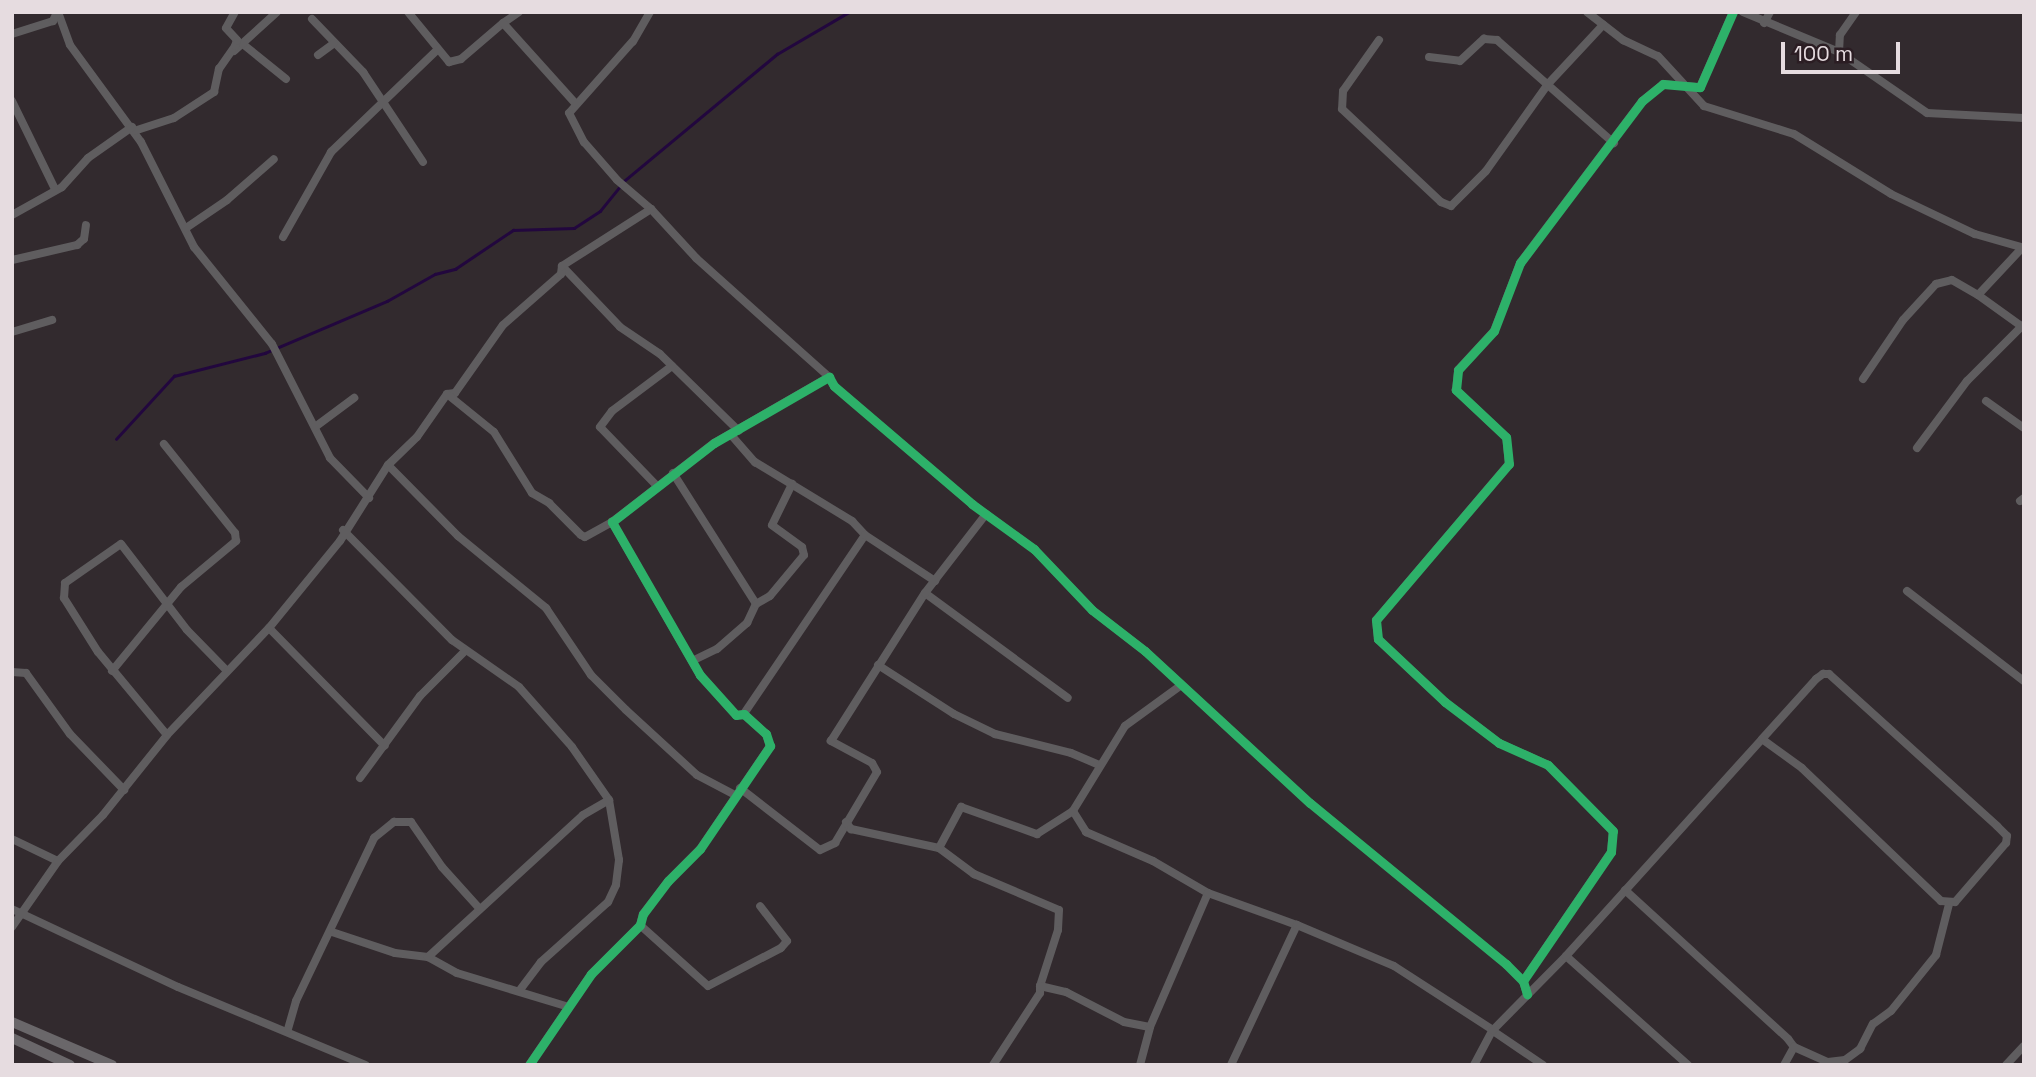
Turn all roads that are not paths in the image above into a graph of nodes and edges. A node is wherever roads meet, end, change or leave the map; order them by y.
1 (57, 12) edge
2 (235, 12) edge
3 (277, 12) edge
4 (408, 12) edge
5 (519, 12) edge
6 (650, 12) edge
7 (1587, 12) edge
8 (1733, 12) edge
9 (1743, 12) edge
10 (1770, 12) edge
11 (1856, 12) edge
12 (312, 19) dead end
13 (503, 23) junction
14 (1765, 23) junction
15 (1602, 25) junction
16 (12, 34) edge
17 (1379, 40) dead end
18 (333, 44) junction
19 (244, 45) junction
20 (437, 50) junction
21 (234, 51) junction
22 (1839, 52) junction
23 (318, 55) dead end
24 (1429, 57) dead end
25 (286, 79) dead end
26 (1548, 84) junction
27 (1686, 87) junction
28 (1696, 93) junction
29 (384, 100) junction
30 (12, 101) edge
31 (576, 104) junction
32 (2024, 118) edge
33 (133, 129) junction
34 (1614, 143) junction
35 (274, 159) dead end
36 (423, 162) dead end
37 (54, 187) junction
38 (652, 209) junction
39 (12, 215) edge
40 (86, 225) dead end
41 (186, 228) junction
42 (283, 237) dead end
43 (2023, 248) edge
44 (12, 260) edge
45 (562, 266) junction
46 (1978, 295) junction
47 (52, 320) dead end
48 (2023, 327) edge
49 (12, 332) edge
50 (672, 366) junction
51 (830, 377) junction
52 (1863, 379) dead end
53 (447, 394) junction
54 (354, 398) dead end
55 (1986, 401) dead end
56 (314, 428) junction
57 (2024, 428) edge
58 (736, 433) junction
59 (164, 444) dead end
60 (1917, 448) dead end
61 (388, 465) junction
62 (673, 473) junction
63 (792, 484) junction
64 (657, 486) junction
65 (369, 498) junction
66 (986, 514) junction
67 (612, 522) junction
68 (343, 530) junction
69 (865, 535) junction
70 (934, 581) junction
71 (1907, 591) dead end
72 (925, 593) junction
73 (756, 604) junction
74 (167, 605) junction
75 (269, 628) junction
76 (465, 651) junction
77 (692, 661) junction
78 (878, 665) junction
79 (13, 669) edge
80 (112, 671) junction
81 (227, 671) junction
82 (2024, 681) edge
83 (1180, 686) junction
84 (1068, 698) dead end
85 (744, 714) junction
86 (166, 735) junction
87 (1762, 739) junction
88 (385, 746) junction
89 (1099, 765) junction
90 (360, 778) dead end
91 (124, 790) junction
92 (738, 792) junction
93 (609, 800) junction
94 (1073, 811) junction
95 (846, 822) junction
96 (12, 839) edge
97 (939, 848) junction
98 (58, 861) junction
99 (1625, 890) junction
100 (1208, 893) junction
101 (1949, 904) junction
102 (760, 906) dead end
103 (479, 908) junction
104 (12, 909) edge
105 (23, 914) junction
106 (640, 925) junction
107 (1297, 925) junction
108 (12, 927) edge
109 (332, 932) junction
110 (1566, 956) junction
111 (428, 957) junction
112 (1522, 981) junction
113 (1040, 986) junction
114 (521, 989) junction
115 (1527, 994) junction
116 (569, 1007) junction
117 (12, 1022) edge
118 (1150, 1027) junction
119 (288, 1030) junction
120 (1495, 1031) junction
121 (12, 1038) edge
122 (2024, 1046) edge
123 (1794, 1048) junction
124 (74, 1050) junction
125 (70, 1065) edge
126 (112, 1065) edge
127 (365, 1065) edge
128 (529, 1065) edge
129 (993, 1065) edge
130 (1140, 1065) edge
131 (1231, 1065) edge
132 (1474, 1065) edge
133 (1543, 1065) edge
134 (1688, 1065) edge
135 (1784, 1065) edge
136 (2006, 1065) edge

1 - 16 street
1 - 33 street
2 - 21 street
3 - 19 street
4 - 20 street
5 - 13 street
6 - 31 street
7 - 15 street
8 - 28 street
9 - 14 street
10 - 14 street
11 - 22 street
12 - 18 street
13 - 20 street
13 - 31 street
14 - 22 street
15 - 26 street
15 - 27 street
17 - 26 street
18 - 23 street
18 - 29 street
19 - 21 street
19 - 25 street
20 - 29 street
21 - 33 street
22 - 32 street
24 - 26 street
26 - 34 street
27 - 28 street
27 - 34 street
28 - 43 street
29 - 36 street
29 - 42 street
30 - 37 street
31 - 38 street
33 - 37 street
33 - 41 street
34 - 112 street
35 - 41 street
37 - 39 street
38 - 45 street
38 - 51 street
40 - 44 street
41 - 56 street
43 - 46 street
45 - 50 street
45 - 53 street
46 - 48 street
46 - 52 street
47 - 49 street
48 - 60 street
50 - 58 street
50 - 64 street
51 - 58 street
51 - 66 street
53 - 61 street
53 - 67 street
54 - 56 street
55 - 57 street
56 - 65 street
58 - 62 street
58 - 63 street
59 - 74 street
61 - 65 street
61 - 92 street
62 - 64 street
62 - 73 street
63 - 69 street
63 - 73 street
64 - 67 street
65 - 68 street
66 - 70 street
66 - 83 street
67 - 77 street
68 - 75 street
68 - 76 street
69 - 70 street
69 - 85 street
70 - 72 street
71 - 82 street
72 - 78 street
72 - 84 street
73 - 77 street
74 - 80 street
74 - 80 street
74 - 81 street
75 - 81 street
75 - 88 street
76 - 88 street
76 - 93 street
77 - 85 street
78 - 89 street
78 - 95 street
79 - 91 street
80 - 86 street
81 - 86 street
83 - 89 street
83 - 112 street
85 - 92 street
86 - 91 street
87 - 99 street
87 - 101 street
87 - 101 street
88 - 90 street
89 - 94 street
91 - 98 street
92 - 95 street
92 - 106 street
93 - 103 street
93 - 114 street
94 - 97 street
94 - 100 street
95 - 97 street
96 - 98 street
97 - 113 street
98 - 105 street
99 - 110 street
99 - 123 street
100 - 107 street
100 - 118 street
101 - 123 street
102 - 106 street
103 - 109 street
103 - 111 street
104 - 105 street
105 - 108 street
105 - 119 street
106 - 116 street
107 - 120 street
107 - 131 street
109 - 111 street
109 - 119 street
110 - 115 street
110 - 134 street
111 - 114 street
112 - 115 street
113 - 118 street
113 - 129 street
114 - 116 street
115 - 120 street
116 - 128 street
117 - 124 main road
118 - 130 street
119 - 127 street
120 - 132 street
120 - 133 street
121 - 125 main road
122 - 136 street
123 - 135 street
124 - 125 main road
124 - 126 main road

